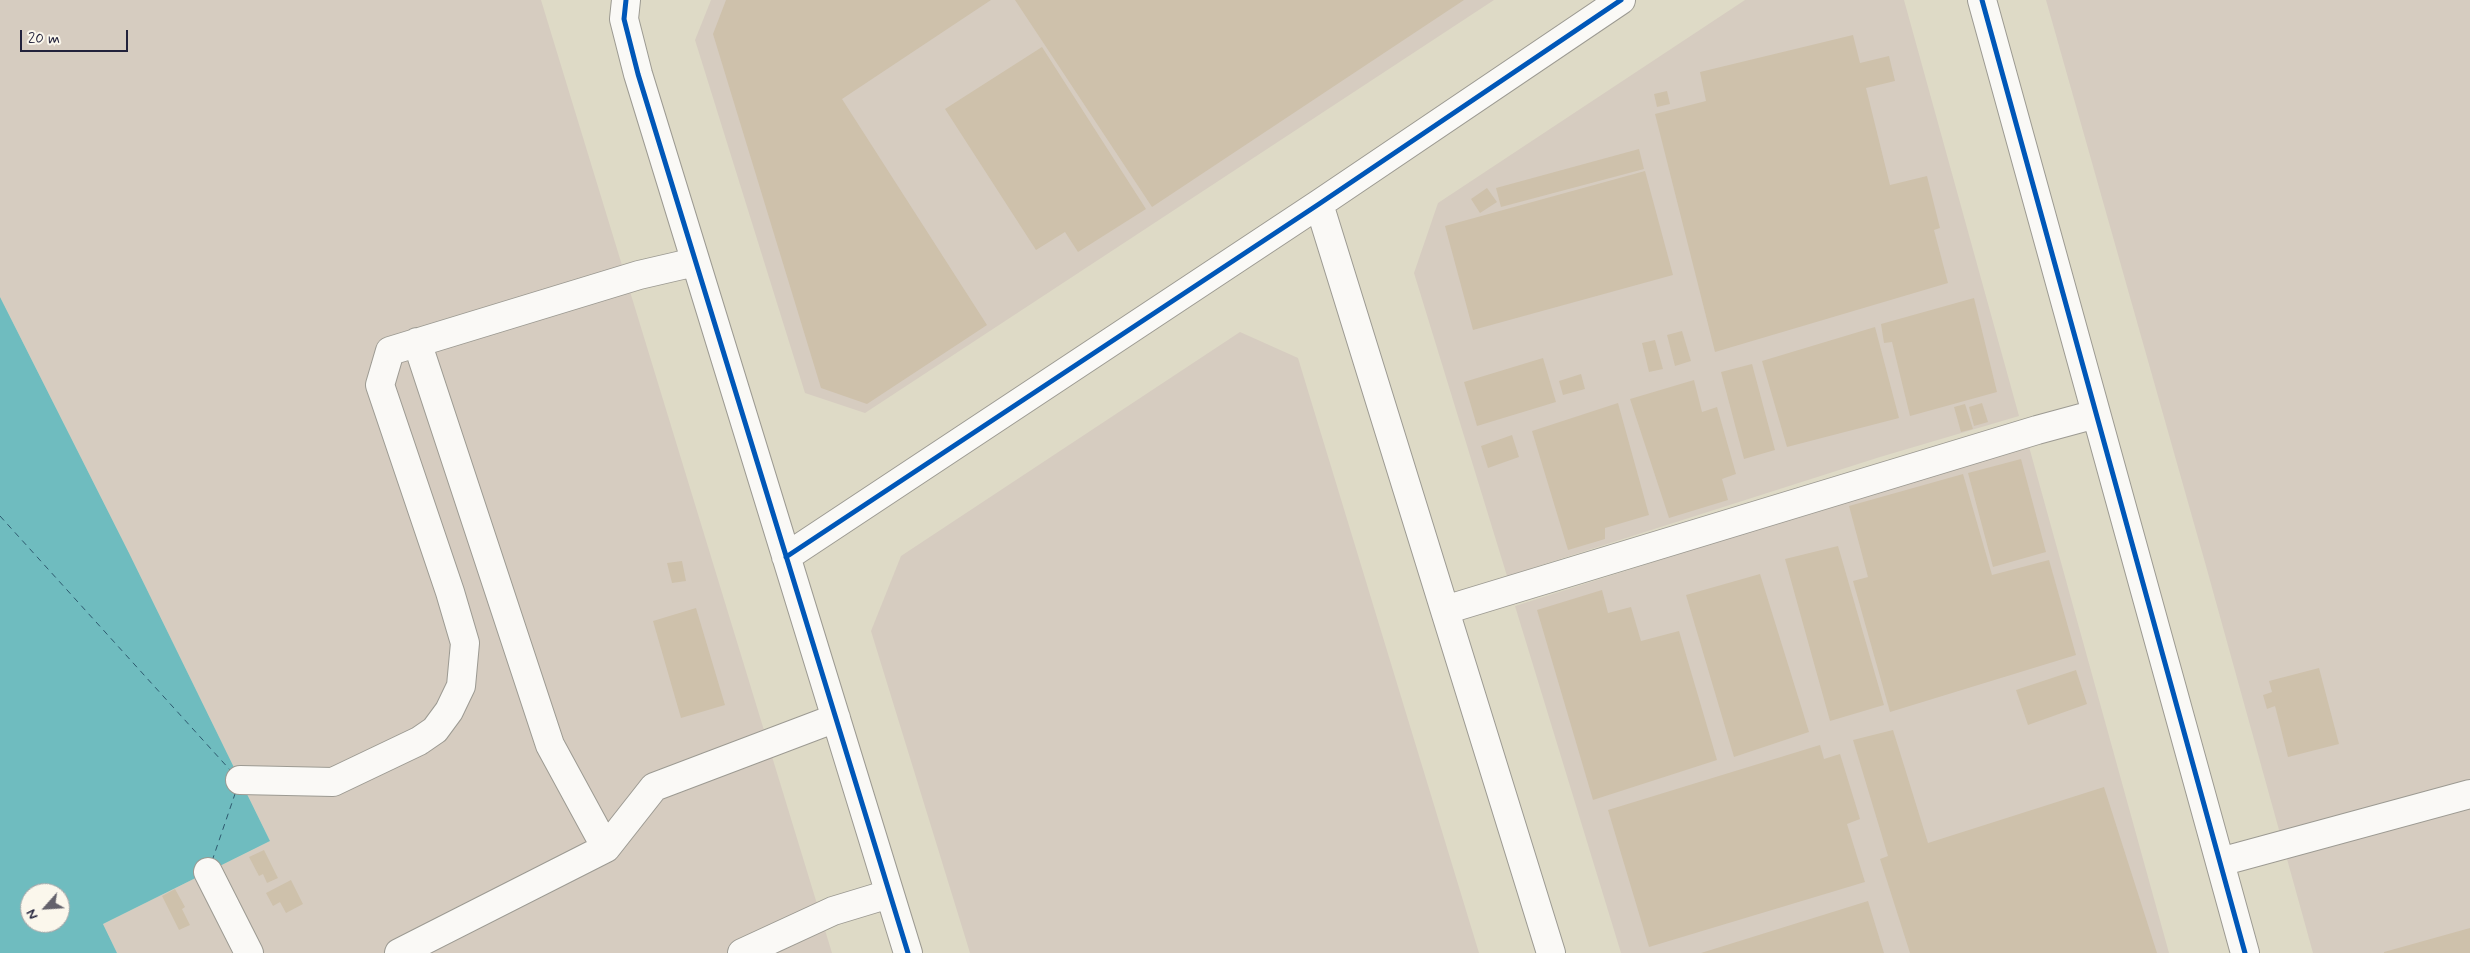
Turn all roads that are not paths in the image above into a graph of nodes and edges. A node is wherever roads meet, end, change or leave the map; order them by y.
1 (626, 0) edge
2 (1620, 0) edge
3 (1982, 0) edge
4 (1320, 204) junction
5 (695, 262) junction
6 (417, 342) junction
7 (2096, 414) junction
8 (786, 557) junction
9 (1445, 610) junction
10 (836, 718) junction
11 (240, 780) dead end
12 (2470, 794) edge
13 (606, 848) junction
14 (2220, 862) junction
15 (208, 872) dead end
16 (889, 894) junction
17 (246, 949) edge
18 (399, 953) edge
19 (742, 953) edge
20 (908, 953) edge
21 (1551, 953) edge
22 (2245, 953) edge

1 - 5 street
2 - 4 street
3 - 7 street
4 - 8 street
4 - 9 street
5 - 6 street
5 - 8 street
6 - 11 street
6 - 13 street
7 - 9 street
7 - 14 street
8 - 10 street
9 - 21 street
10 - 13 street
10 - 16 street
12 - 14 street
13 - 18 street
14 - 22 street
15 - 17 street
16 - 19 street
16 - 20 street

